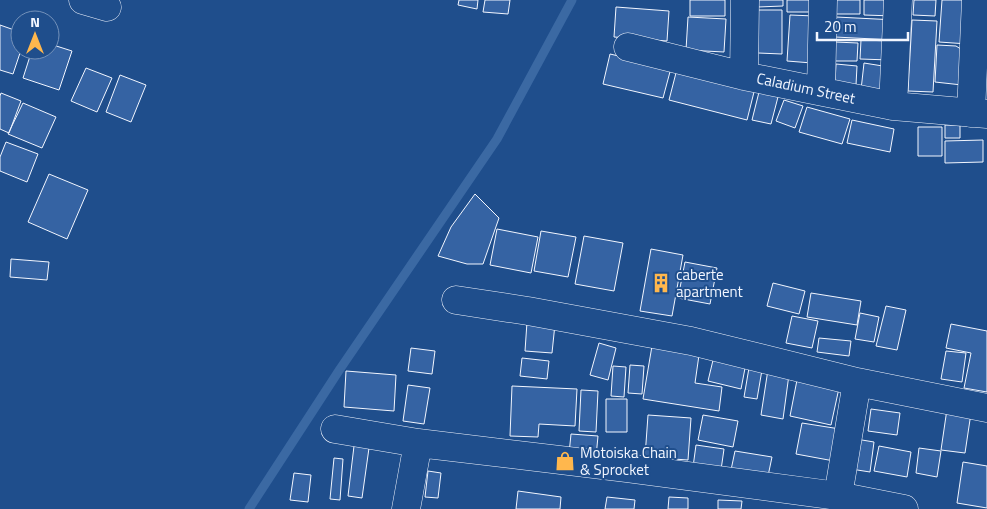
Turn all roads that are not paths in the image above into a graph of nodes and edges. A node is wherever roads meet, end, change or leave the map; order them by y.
1 (745, 0) edge
2 (823, 0) edge
3 (898, 0) edge
4 (976, 0) edge
5 (628, 47) dead end
6 (744, 76) junction
7 (821, 91) junction
8 (892, 106) junction
9 (979, 114) edge
10 (456, 300) dead end
11 (857, 382) junction
12 (987, 408) edge
13 (335, 429) dead end
14 (418, 443) junction
15 (838, 496) junction
16 (406, 509) edge
17 (904, 509) edge

1 - 6 street
2 - 7 street
3 - 8 street
4 - 9 street
5 - 6 street, Caladium Street
6 - 7 street, Caladium Street
7 - 8 street, Caladium Street
8 - 9 street, Caladium Street
10 - 11 street
11 - 12 street
11 - 15 street
13 - 14 street
14 - 15 street
14 - 16 street
15 - 17 street

